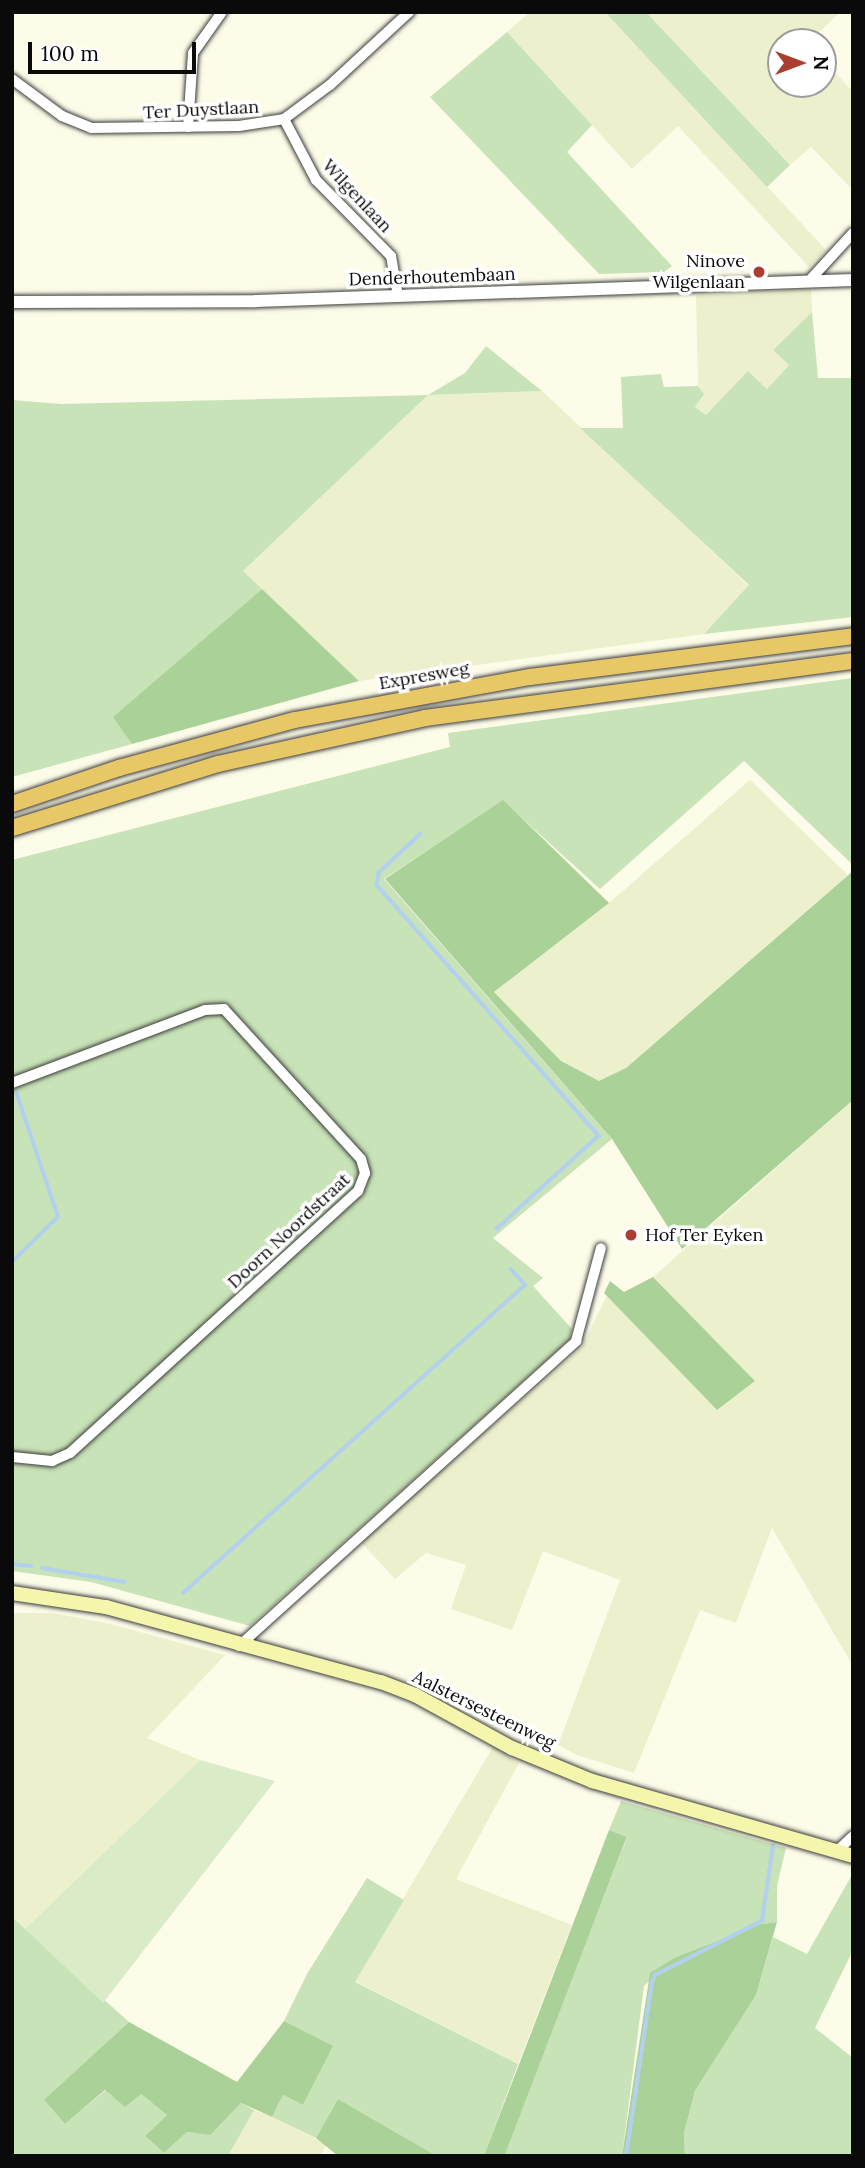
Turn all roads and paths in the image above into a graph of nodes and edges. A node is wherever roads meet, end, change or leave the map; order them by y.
1 (222, 12) edge
2 (409, 12) edge
3 (12, 79) edge
4 (284, 119) junction
5 (188, 127) junction
6 (853, 233) edge
7 (853, 280) edge
8 (809, 281) junction
9 (398, 296) junction
10 (12, 302) edge
11 (853, 636) edge
12 (853, 661) edge
13 (12, 804) edge
14 (12, 828) edge
15 (12, 1083) edge
16 (601, 1248) dead end
17 (12, 1457) edge
18 (12, 1594) edge
19 (239, 1646) junction
20 (853, 1836) edge
21 (837, 1851) junction
22 (853, 1856) edge

1 - 5 street
2 - 4 street, Ter Duystlaan
3 - 5 street, Ter Duystlaan
4 - 5 street, Ter Duystlaan
4 - 9 street, Wilgenlaan
6 - 8 street
7 - 8 street, Denderhoutembaan
8 - 9 street, Denderhoutembaan
9 - 10 street, Denderhoutembaan
11 - 13 highway, Expresweg
12 - 14 highway
15 - 17 street, Doorn Noordstraat
16 - 19 street
18 - 19 main road, Aalstersesteenweg
19 - 21 main road, Aalstersesteenweg
20 - 21 street
21 - 22 main road, Aalstersesteenweg

